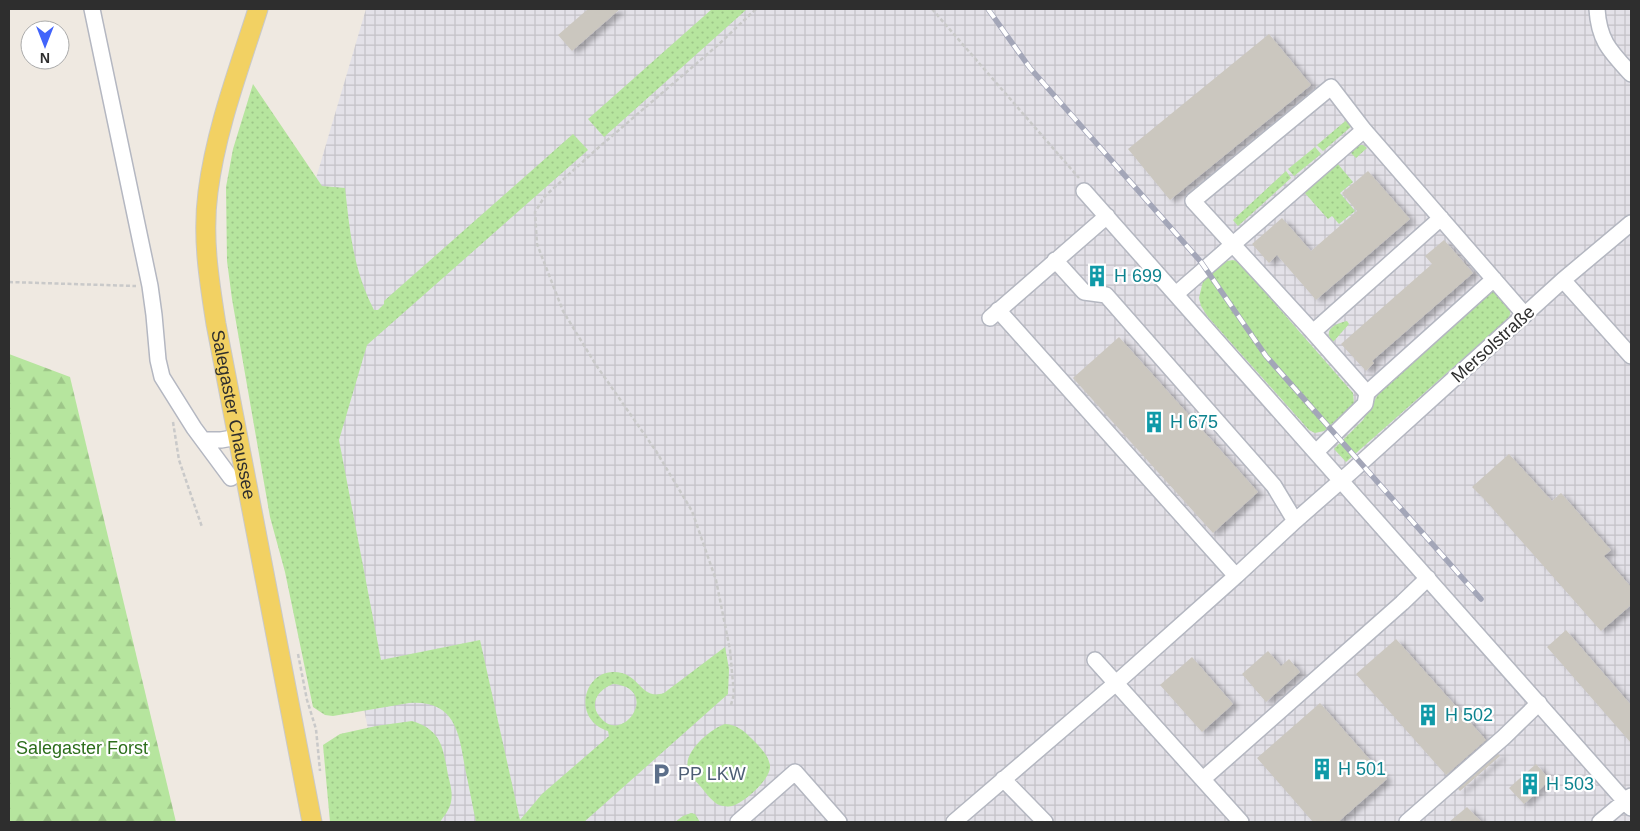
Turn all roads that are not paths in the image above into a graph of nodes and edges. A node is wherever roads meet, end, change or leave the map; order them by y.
1 (92, 9) edge
2 (258, 9) edge
3 (1597, 9) edge
4 (1631, 74) edge
5 (1364, 130) junction
6 (1084, 190) road end
7 (1107, 216) junction
8 (1441, 218) junction
9 (1631, 223) edge
10 (1233, 245) junction
11 (1055, 260) junction
12 (1494, 279) junction
13 (1563, 280) junction
14 (1176, 294) junction
15 (1525, 315) junction
16 (1313, 332) junction
17 (1631, 356) edge
18 (1367, 392) junction
19 (238, 437) junction
20 (204, 440) junction
21 (1316, 452) junction
22 (1350, 473) junction
23 (231, 478) dead end
24 (1295, 520) junction
25 (1236, 576) junction
26 (1428, 578) junction
27 (1095, 660) dead end
28 (1116, 683) junction
29 (1539, 703) junction
30 (1003, 779) junction
31 (1203, 779) junction
32 (1629, 802) edge
33 (312, 822) edge
34 (738, 822) edge
35 (839, 822) edge
36 (954, 822) edge
37 (1045, 822) edge
38 (1241, 822) edge
39 (1407, 822) edge
40 (1600, 822) edge

1 - 20 street
2 - 19 main road, Salegaster Chaussee
3 - 4 street
5 - 8 street
5 - 10 street
5 - 10 street
6 - 7 street
7 - 11 street
7 - 14 street
8 - 12 street
8 - 16 street
9 - 13 street, Mersolstraße
10 - 14 street
10 - 16 street
11 - 24 street
11 - 25 street
12 - 15 street
12 - 18 street
13 - 15 street, Mersolstraße
13 - 17 street
14 - 21 street
15 - 22 street, Mersolstraße
16 - 18 street
18 - 21 street
19 - 20 street
19 - 33 main road, Salegaster Chaussee
20 - 23 street
21 - 22 street
22 - 24 street, Mersolstraße
22 - 26 street
24 - 25 street, Mersolstraße
25 - 28 street, Mersolstraße
26 - 29 street
26 - 31 street
27 - 28 street
28 - 30 street, Mersolstraße
28 - 31 street
29 - 32 street
29 - 39 street
30 - 36 street, Mersolstraße
30 - 37 street
31 - 38 street
32 - 40 street
34 - 35 street

